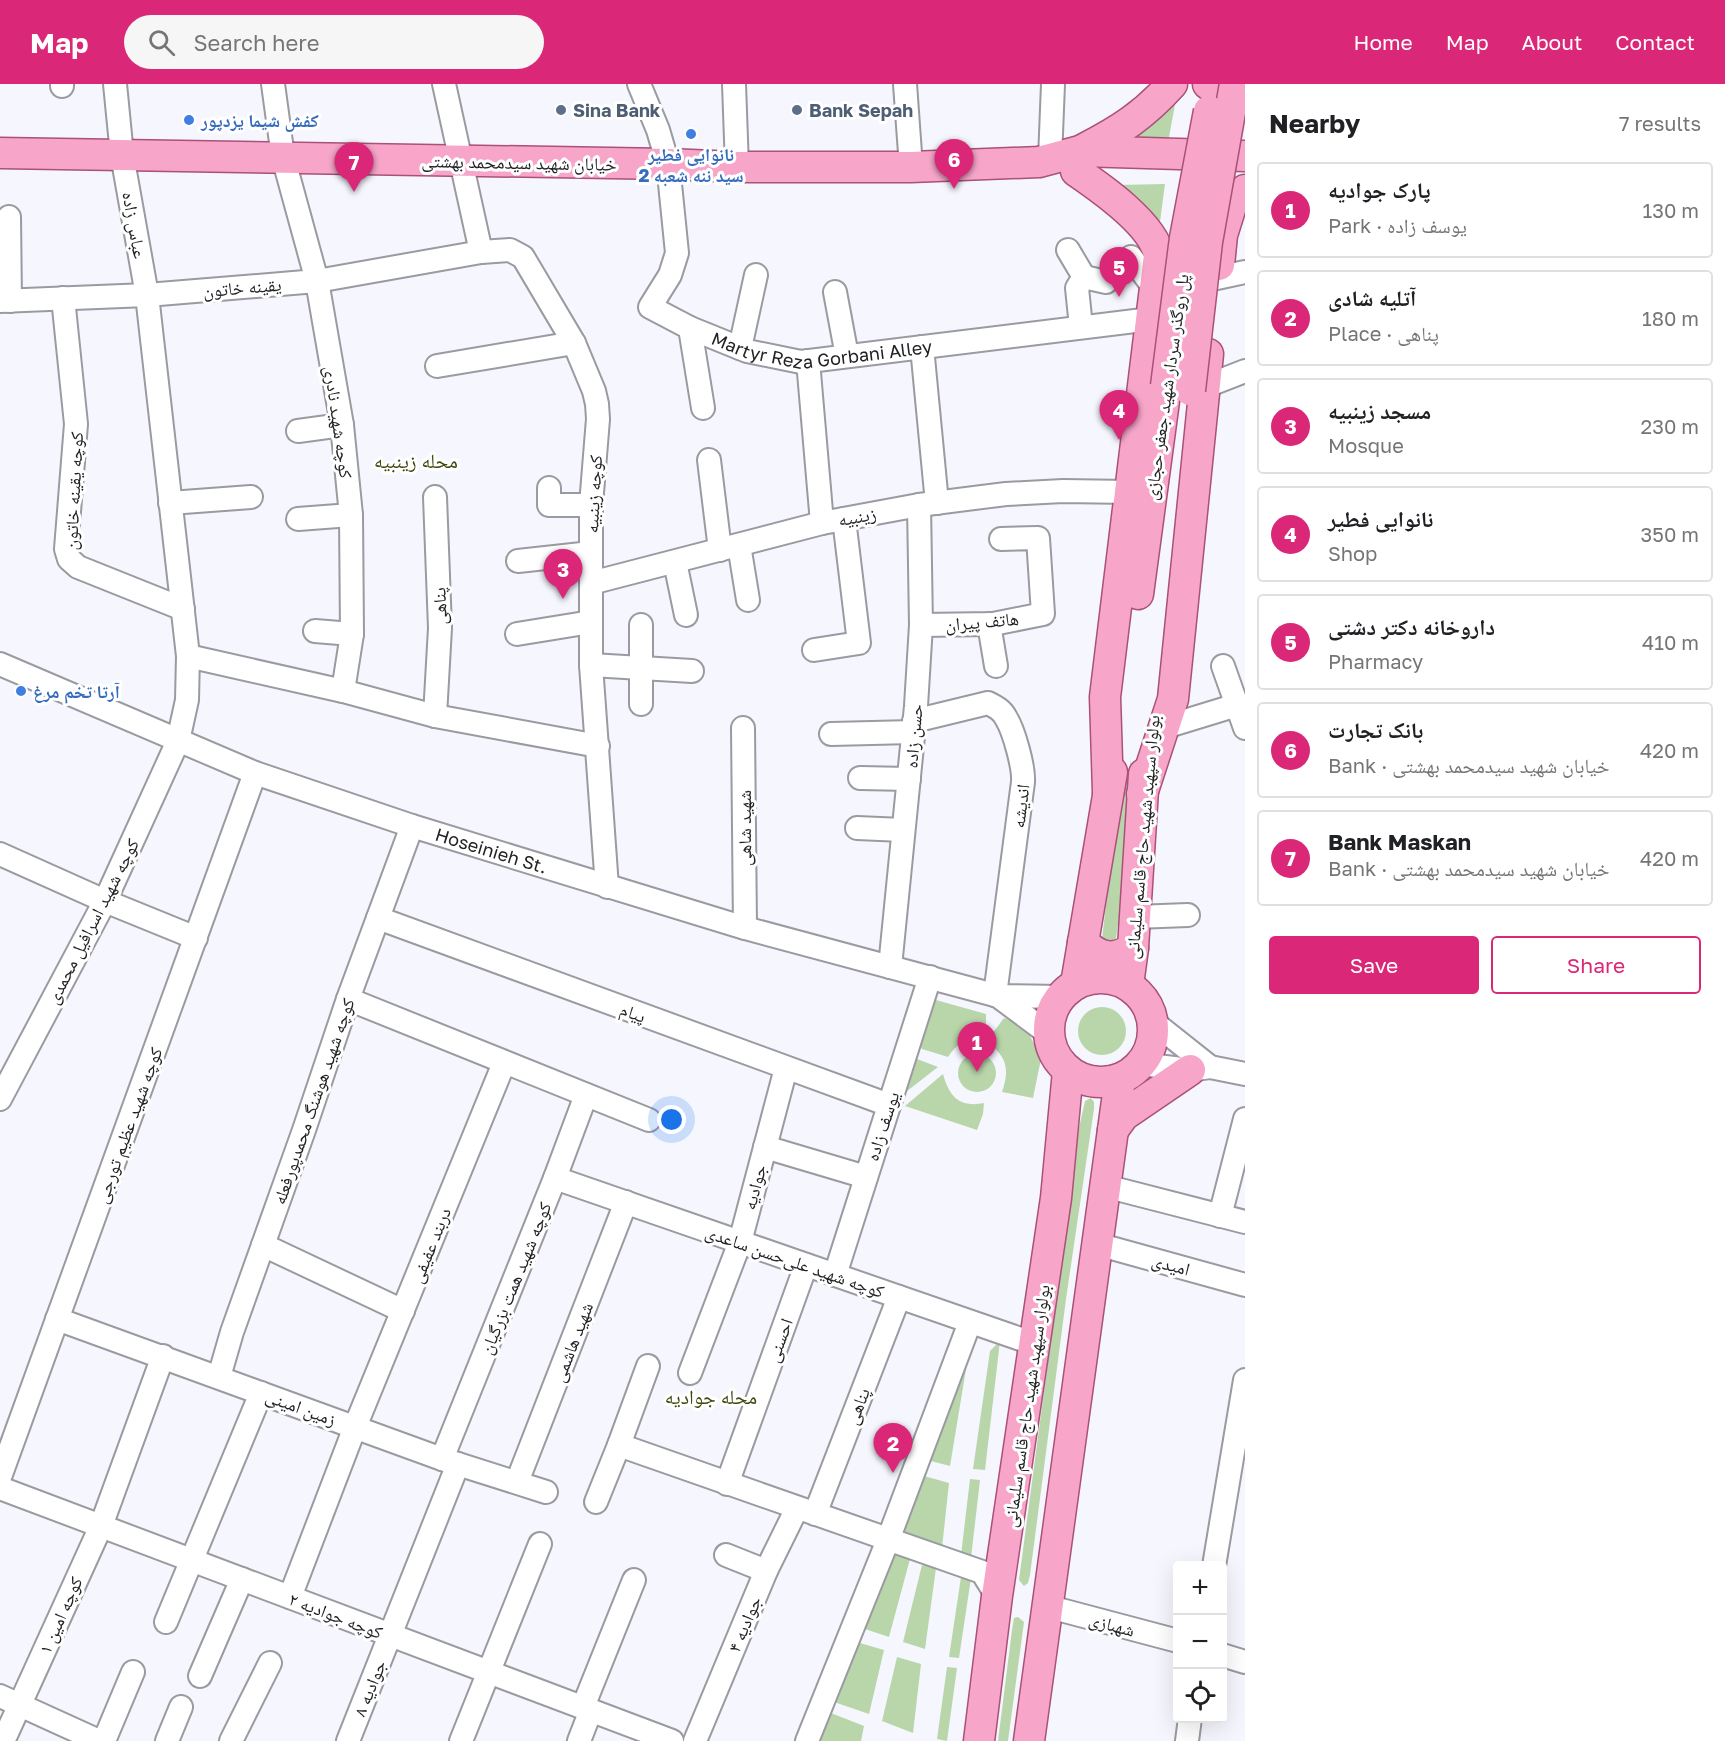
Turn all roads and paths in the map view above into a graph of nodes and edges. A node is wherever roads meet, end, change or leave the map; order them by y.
1 (114, 84) edge
2 (273, 84) edge
3 (444, 84) edge
4 (639, 84) edge
5 (734, 84) edge
6 (905, 84) edge
7 (1053, 84) edge
8 (1172, 84) edge
9 (1208, 84) edge
10 (1214, 84) edge
11 (1235, 84) edge
12 (1245, 89) edge
13 (0, 153) edge
14 (122, 155) junction
15 (1245, 156) edge
16 (283, 157) junction
17 (1061, 161) junction
18 (460, 162) junction
19 (668, 164) junction
20 (737, 167) junction
21 (911, 167) junction
22 (1245, 174) edge
23 (1245, 190) edge
24 (9, 217) dead end
25 (1068, 250) dead end
26 (481, 252) junction
27 (1231, 275) edge
28 (756, 276) dead end
29 (1084, 277) junction
30 (317, 281) junction
31 (1155, 288) junction
32 (835, 292) dead end
33 (147, 295) junction
34 (63, 298) junction
35 (5, 301) edge
36 (1151, 319) junction
37 (1081, 327) junction
38 (690, 328) junction
39 (574, 343) junction
40 (922, 347) junction
41 (740, 348) junction
42 (847, 356) junction
43 (808, 361) junction
44 (437, 366) dead end
45 (1245, 372) edge
46 (1176, 386) junction
47 (703, 408) dead end
48 (342, 425) junction
49 (298, 432) dead end
50 (709, 460) dead end
51 (549, 488) dead end
52 (1130, 492) junction
53 (251, 496) dead end
54 (435, 497) dead end
55 (170, 503) junction
56 (928, 504) junction
57 (591, 505) junction
58 (351, 515) junction
59 (298, 519) dead end
60 (844, 519) junction
61 (822, 523) junction
62 (1001, 539) dead end
63 (730, 548) junction
64 (591, 553) junction
65 (518, 561) dead end
66 (675, 562) junction
67 (591, 583) junction
68 (748, 600) dead end
69 (183, 609) junction
70 (686, 615) dead end
71 (591, 622) junction
72 (989, 624) junction
73 (921, 625) junction
74 (641, 626) dead end
75 (315, 631) dead end
76 (352, 634) junction
77 (517, 634) dead end
78 (814, 650) dead end
79 (188, 656) junction
80 (591, 665) junction
81 (996, 666) dead end
82 (1222, 666) dead end
83 (2, 668) edge
84 (640, 669) junction
85 (692, 671) dead end
86 (1155, 689) joint
87 (1126, 691) joint
88 (344, 692) junction
89 (641, 704) dead end
90 (1237, 705) junction
91 (435, 716) junction
92 (914, 727) junction
93 (1165, 727) junction
94 (743, 728) dead end
95 (1245, 728) edge
96 (831, 734) dead end
97 (178, 741) junction
98 (598, 746) junction
99 (255, 773) junction
100 (860, 778) dead end
101 (909, 779) junction
102 (1108, 792) junction
103 (1142, 794) junction
104 (412, 826) junction
105 (857, 828) dead end
106 (903, 830) junction
107 (0, 854) edge
108 (607, 887) junction
109 (105, 901) junction
110 (1188, 915) dead end
111 (1135, 916) junction
112 (378, 918) junction
113 (744, 927) junction
114 (196, 938) junction
115 (1083, 942) junction
116 (1133, 948) junction
117 (890, 967) junction
118 (930, 977) junction
119 (1128, 985) junction
120 (1068, 990) junction
121 (996, 995) junction
122 (348, 999) junction
123 (1152, 1021) junction
124 (1049, 1034) junction
125 (504, 1063) junction
126 (786, 1068) junction
127 (1200, 1069) junction
128 (1068, 1071) junction
129 (1131, 1071) junction
130 (1245, 1074) edge
131 (586, 1095) junction
132 (0, 1099) edge
133 (889, 1105) junction
134 (1245, 1119) edge
135 (649, 1120) dead end
136 (1113, 1130) junction
137 (765, 1147) junction
138 (866, 1177) junction
139 (555, 1178) junction
140 (1105, 1186) junction
141 (626, 1202) junction
142 (1220, 1215) junction
143 (1245, 1222) edge
144 (740, 1242) junction
145 (1097, 1244) junction
146 (263, 1245) junction
147 (806, 1265) junction
148 (835, 1275) junction
149 (1245, 1285) edge
150 (899, 1297) junction
151 (403, 1311) junction
152 (57, 1319) junction
153 (970, 1322) junction
154 (1035, 1344) junction
155 (163, 1356) junction
156 (648, 1366) dead end
157 (690, 1373) dead end
158 (219, 1377) junction
159 (1245, 1380) edge
160 (261, 1393) junction
161 (355, 1427) junction
162 (619, 1445) junction
163 (450, 1462) junction
164 (0, 1476) edge
165 (517, 1482) junction
166 (727, 1484) junction
167 (0, 1488) edge
168 (546, 1492) dead end
169 (596, 1502) dead end
170 (806, 1511) junction
171 (101, 1526) junction
172 (888, 1540) junction
173 (540, 1544) dead end
174 (726, 1556) dead end
175 (191, 1560) junction
176 (1215, 1561) edge
177 (766, 1571) junction
178 (242, 1579) junction
179 (634, 1580) dead end
180 (997, 1596) junction
181 (290, 1597) junction
182 (1046, 1606) junction
183 (166, 1622) dead end
184 (390, 1635) junction
185 (1173, 1640) edge
186 (1227, 1657) edge
187 (1245, 1662) edge
188 (270, 1663) dead end
189 (132, 1672) dead end
190 (488, 1672) junction
191 (200, 1676) dead end
192 (10, 1700) edge
193 (181, 1707) dead end
194 (587, 1709) junction
195 (1189, 1723) edge
196 (0, 1737) edge
197 (99, 1741) edge
198 (104, 1741) edge
199 (167, 1741) edge
200 (231, 1741) edge
201 (348, 1741) edge
202 (461, 1741) edge
203 (579, 1741) edge
204 (672, 1741) edge
205 (695, 1741) edge
206 (807, 1741) edge
207 (980, 1741) edge
208 (1029, 1741) edge
209 (1186, 1741) edge

1 - 14 street, عباس زاده
2 - 16 street, کوچه شهید نادری
3 - 18 street
4 - 19 street
5 - 20 street
6 - 21 street
7 - 17 street
8 - 17 main road
9 - 12 main road
10 - 46 main road, پل روگذر سردار شهید جعفر حجازی, bridge
11 - 46 main road, پل روگذر سردار شهید جعفر حجازی, bridge
13 - 14 main road, خیابان شهید سیدمحمد بهشتی
14 - 16 main road, خیابان شهید سیدمحمد بهشتی
14 - 33 street, عباس زاده
15 - 17 main road, خیابان شهید سیدمحمد بهشتی
16 - 18 main road, خیابان شهید سیدمحمد بهشتی
16 - 30 street, کوچه شهید نادری
17 - 21 main road, خیابان شهید سیدمحمد بهشتی
17 - 22 main road, خیابان شهید سیدمحمد بهشتی
17 - 31 main road
18 - 19 main road, خیابان شهید سیدمحمد بهشتی
18 - 26 street
19 - 20 main road, خیابان شهید سیدمحمد بهشتی
19 - 38 street, Martyr Reza Gorbani Alley
20 - 21 main road, خیابان شهید سیدمحمد بهشتی
23 - 27 main road
24 - 35 street
25 - 29 street
26 - 30 street, یقینه خاتون
26 - 39 street, کوچه زینبیه
27 - 46 main road
28 - 41 street
29 - 31 street
29 - 37 street
30 - 33 street, یقینه خاتون
30 - 48 street, کوچه شهید نادری
31 - 36 main road
32 - 42 street
33 - 34 street, یقینه خاتون
33 - 55 street
34 - 35 street, یقینه خاتون
34 - 69 street, کوچه یقینه خاتون
36 - 37 street, Martyr Reza Gorbani Alley
36 - 46 main road
37 - 40 street, Martyr Reza Gorbani Alley
38 - 41 street, Martyr Reza Gorbani Alley
38 - 47 street
39 - 44 street
39 - 57 street, کوچه زینبیه
40 - 42 street, Martyr Reza Gorbani Alley
40 - 56 street, حسن زاده
41 - 43 street, Martyr Reza Gorbani Alley
42 - 43 street, Martyr Reza Gorbani Alley
43 - 61 street
45 - 46 street
46 - 52 main road
46 - 86 main road, پل روگذر سردار شهید جعفر حجازی
46 - 87 main road, پل روگذر سردار شهید جعفر حجازی
46 - 93 main road
48 - 49 street
48 - 58 street, کوچه شهید نادری
50 - 63 street
51 - 57 street
52 - 56 street, زینبیه
52 - 102 main road
53 - 55 street
54 - 91 street, پناهی
55 - 69 street
56 - 60 street, زینبیه
56 - 73 street, حسن زاده
57 - 64 street, کوچه زینبیه
58 - 59 street
58 - 76 street, کوچه شهید نادری
60 - 61 street, زینبیه
60 - 78 street
61 - 63 street, زینبیه
62 - 72 street, هاتف پیران
63 - 66 street, زینبیه
63 - 68 street
64 - 65 street
64 - 67 street, کوچه زینبیه
66 - 67 street, زینبیه
66 - 70 street
67 - 71 street, کوچه زینبیه
69 - 79 street
71 - 77 street
71 - 80 street, کوچه زینبیه
72 - 73 street, هاتف پیران
72 - 81 street
73 - 92 street, حسن زاده
74 - 84 street
75 - 76 street
76 - 88 street, کوچه شهید نادری
79 - 88 street
79 - 97 street
80 - 84 street
80 - 98 street, کوچه زینبیه
82 - 90 street
83 - 97 street, Hoseinieh St.
84 - 85 street
84 - 89 street
86 - 103 main road, بولوار سپهبد شهید حاج قاسم سلیمانی
87 - 102 main road, بولوار سپهبد شهید حاج قاسم سلیمانی
88 - 91 street
90 - 93 street
90 - 95 street
91 - 98 street
92 - 96 street
92 - 101 street, حسن زاده
92 - 121 street, اندیشه
93 - 103 main road
94 - 113 street, شهید شاهی
97 - 99 street, Hoseinieh St.
97 - 109 street, کوچه شهید اسرافیل محمدی
98 - 108 street, کوچه زینبیه
99 - 104 street, Hoseinieh St.
99 - 114 street, کوچه شهید عظیم تورجی
100 - 101 street
101 - 106 street, حسن زاده
102 - 115 main road, بولوار سپهبد شهید حاج قاسم سلیمانی
103 - 111 main road, بولوار سپهبد شهید حاج قاسم سلیمانی
104 - 108 street, Hoseinieh St.
104 - 112 street, کوچه شهید هوشنگ محمدپورفعله
105 - 106 street
106 - 117 street, حسن زاده
107 - 109 street
108 - 113 street, Hoseinieh St.
109 - 114 street
109 - 132 street, کوچه شهید اسرافیل محمدی
110 - 111 street
111 - 116 main road, بولوار سپهبد شهید حاج قاسم سلیمانی
112 - 122 street, کوچه شهید هوشنگ محمدپورفعله
112 - 126 street, پیام
113 - 117 street, Hoseinieh St.
114 - 152 street, کوچه شهید عظیم تورجی
115 - 116 main road
115 - 120 main road, بولوار سپهبد شهید حاج قاسم سلیمانی
116 - 119 main road, بولوار سپهبد شهید حاج قاسم سلیمانی
117 - 118 street, Hoseinieh St.
118 - 121 street, Hoseinieh St.
118 - 133 street, یوسف زاده
119 - 120 main road
119 - 123 main road
120 - 121 street
120 - 124 main road
121 - 124 street
122 - 125 street
122 - 146 street, کوچه شهید هوشنگ محمدپورفعله
123 - 127 street
123 - 129 main road
124 - 128 main road
125 - 131 street
125 - 151 street, دربند عفیفی
126 - 133 street, پیام
126 - 137 street, جوادیه
127 - 129 street
127 - 130 street
127 - 136 main road
128 - 129 main road
128 - 154 main road, بولوار سپهبد شهید حاج قاسم سلیمانی
129 - 136 main road
131 - 135 street
131 - 139 street, کوچه شهید همت بزرگیان
133 - 138 street, یوسف زاده
134 - 142 street
136 - 140 main road
137 - 138 street
137 - 144 street, جوادیه
138 - 148 street, یوسف زاده
139 - 141 street, کوچه شهید علی‌حسن ساعدی
139 - 163 street, کوچه شهید همت بزرگیان
140 - 142 street
140 - 145 main road
141 - 144 street, کوچه شهید علی‌حسن ساعدی
141 - 165 street, شهید هاشمی
142 - 143 street
144 - 147 street, کوچه شهید علی‌حسن ساعدی
144 - 157 street, جوادیه
145 - 149 street, امیدی
145 - 182 main road
146 - 151 street
146 - 158 street, کوچه شهید هوشنگ محمدپورفعله
147 - 148 street, کوچه شهید علی‌حسن ساعدی
147 - 166 street, احسنی
148 - 150 street, کوچه شهید علی‌حسن ساعدی
150 - 153 street, کوچه شهید علی‌حسن ساعدی
150 - 170 street, پناهی
151 - 161 street, دربند عفیفی
152 - 155 street, زمین امینی
152 - 164 street, کوچه شهید عظیم تورجی
153 - 154 street, کوچه شهید علی‌حسن ساعدی
153 - 172 street
154 - 180 main road, بولوار سپهبد شهید حاج قاسم سلیمانی
155 - 158 street, زمین امینی
155 - 171 street, کوچه امین ۱
156 - 162 street
158 - 160 street, زمین امینی
159 - 176 street
160 - 161 street, زمین امینی
160 - 175 street
161 - 163 street, زمین امینی
161 - 181 street, دربند عفیفی
162 - 166 street
162 - 169 street
163 - 165 street, زمین امینی
163 - 184 street, کوچه شهید همت بزرگیان
165 - 168 street, زمین امینی
166 - 170 street
167 - 171 street, کوچه جوادیه ۲
170 - 172 street
170 - 177 street, جوادیه ۴
171 - 175 street, کوچه جوادیه ۲
171 - 192 street, کوچه امین ۱
172 - 180 street
172 - 206 street
173 - 190 street
174 - 177 street
175 - 178 street, کوچه جوادیه ۲
175 - 183 street
177 - 205 street, جوادیه ۴
178 - 181 street, کوچه جوادیه ۲
178 - 191 street
179 - 194 street
180 - 182 main road
180 - 207 main road, بولوار سپهبد شهید حاج قاسم سلیمانی
181 - 184 street, کوچه جوادیه ۲
182 - 185 street, شهبازی
182 - 208 main road
184 - 190 street, کوچه جوادیه ۲
184 - 201 street, جوادیه ۸
186 - 187 street
188 - 200 street
189 - 198 street
190 - 194 street, کوچه جوادیه ۲
190 - 202 street
192 - 196 street, کوچه امین ۱
192 - 197 street
193 - 199 street
194 - 203 street
194 - 204 street, کوچه جوادیه ۲
195 - 209 street

